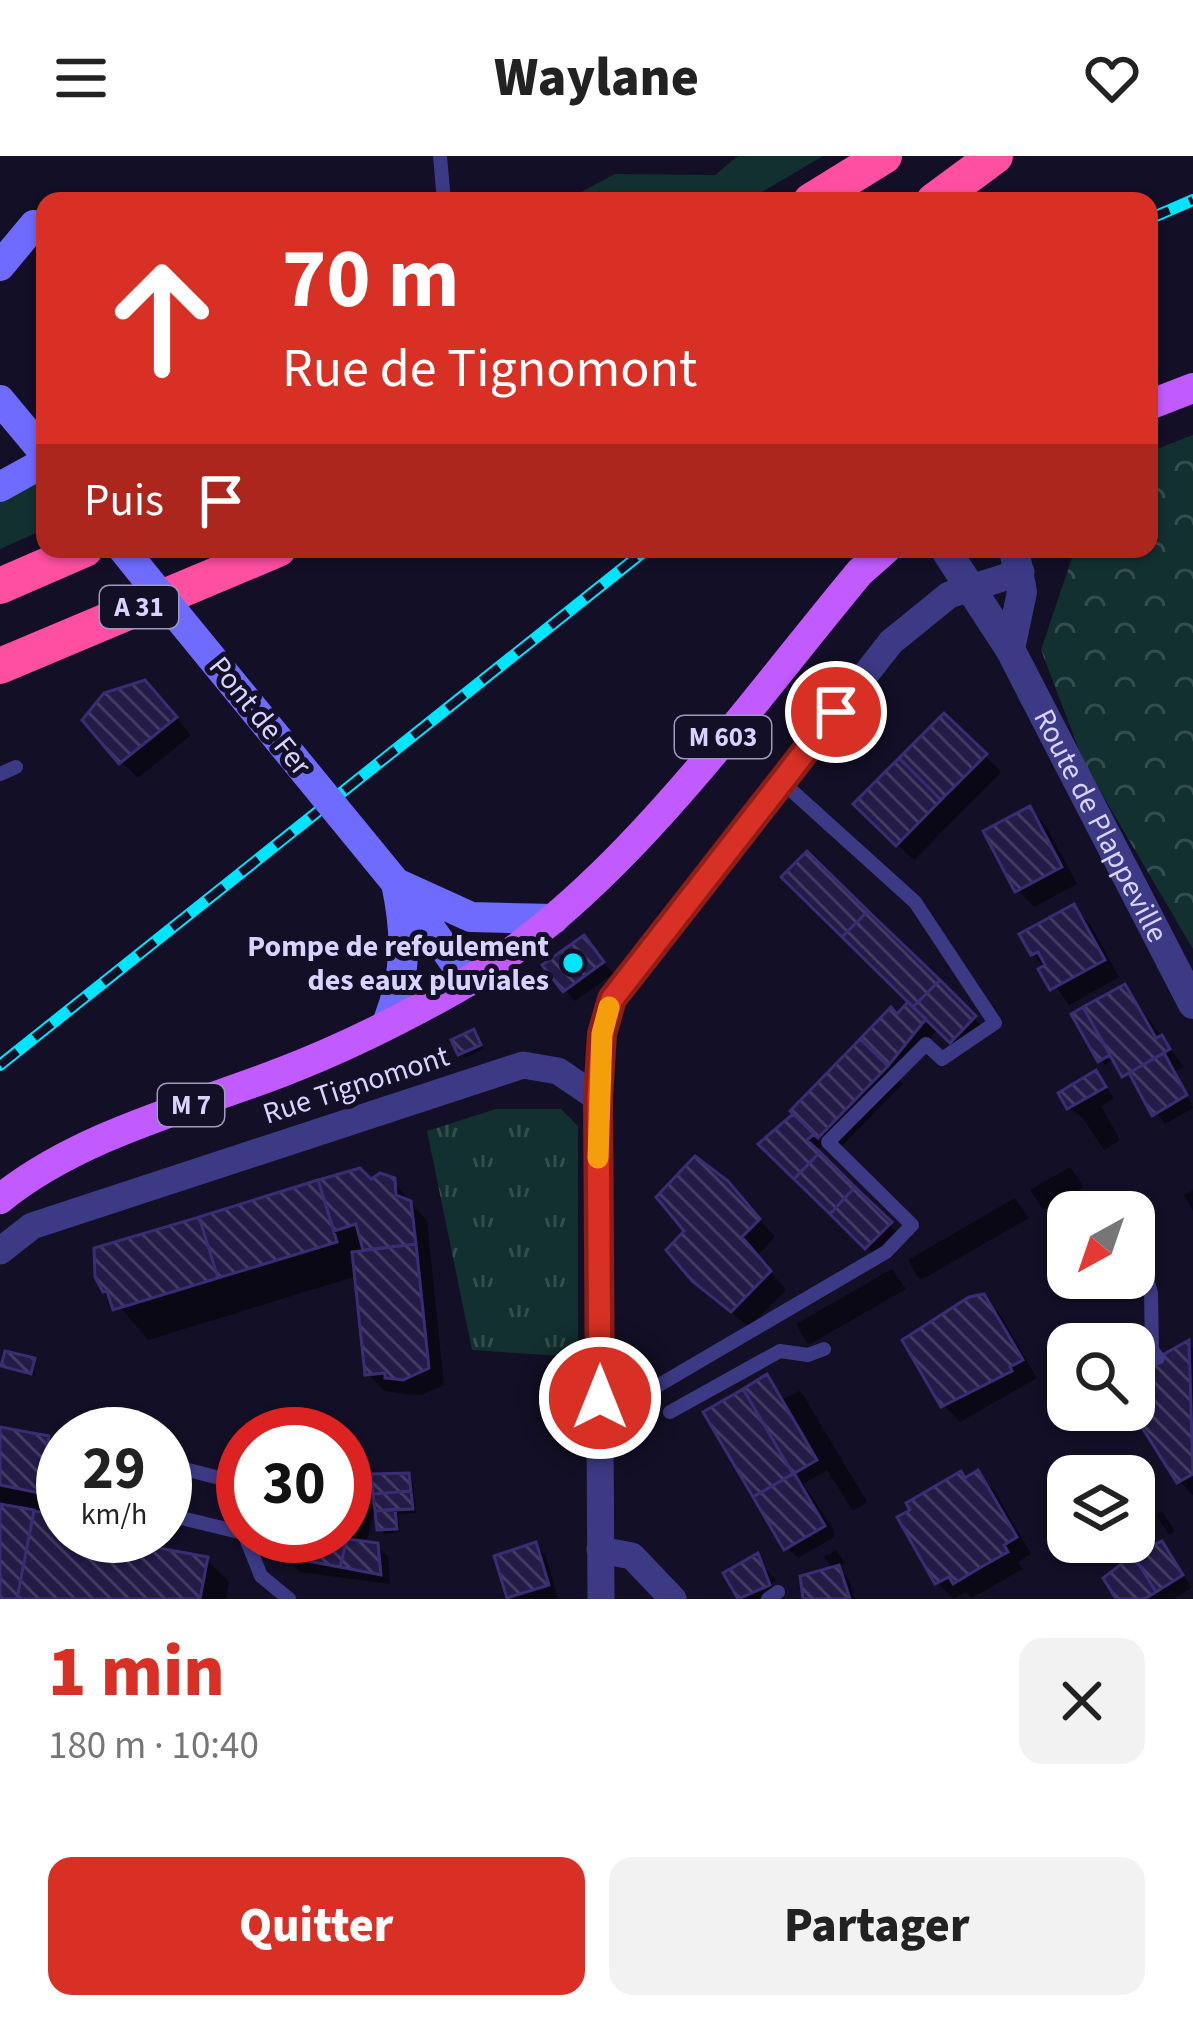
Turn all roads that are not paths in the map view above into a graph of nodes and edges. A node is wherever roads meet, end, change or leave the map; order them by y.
1 (440, 156) edge
2 (884, 156) edge
3 (995, 156) edge
4 (443, 192) edge
5 (826, 192) edge
6 (946, 192) edge
7 (36, 224) edge
8 (36, 227) edge
9 (0, 229) edge
10 (0, 266) edge
11 (1193, 388) edge
12 (0, 400) edge
13 (1158, 402) edge
14 (36, 446) edge
15 (36, 464) edge
16 (0, 487) edge
17 (65, 558) edge
18 (129, 558) edge
19 (257, 558) edge
20 (876, 558) edge
21 (950, 558) edge
22 (1022, 558) edge
23 (1024, 558) edge
24 (0, 586) edge
25 (967, 586) junction
26 (1010, 649) junction
27 (0, 666) edge
28 (16, 767) dead end
29 (0, 774) edge
30 (781, 781) junction
31 (397, 883) junction
32 (554, 919) junction
33 (468, 982) junction
34 (1193, 1004) edge
35 (388, 1021) junction
36 (598, 1098) junction
37 (0, 1199) edge
38 (0, 1251) edge
39 (1151, 1299) edge
40 (824, 1349) dead end
41 (1158, 1358) dead end
42 (613, 1398) junction
43 (670, 1412) dead end
44 (600, 1550) junction
45 (256, 1563) edge
46 (289, 1599) edge
47 (601, 1599) edge
48 (673, 1599) edge

1 - 4 lane
2 - 5 highway
3 - 6 highway
7 - 9 main road
8 - 10 main road
11 - 13 main road
12 - 14 main road
15 - 16 main road
17 - 24 highway, A 31
18 - 31 main road, Pont de Fer, bridge
19 - 27 highway, A 31
20 - 32 main road, M 603
21 - 25 street, Route de Plappeville
22 - 25 street
23 - 26 street
25 - 26 street, Route de Plappeville
25 - 30 street
26 - 34 street, Route de Plappeville
28 - 29 lane
30 - 36 street
30 - 42 lane
31 - 32 main road
31 - 33 main road, Pont de Fer
31 - 35 main road
32 - 33 main road, M 603
33 - 35 main road, M 7
35 - 37 main road, M 7
36 - 38 street, Rue Tignomont
36 - 42 street
39 - 41 lane
40 - 43 lane
42 - 44 street
44 - 47 street
44 - 48 street
45 - 46 lane

